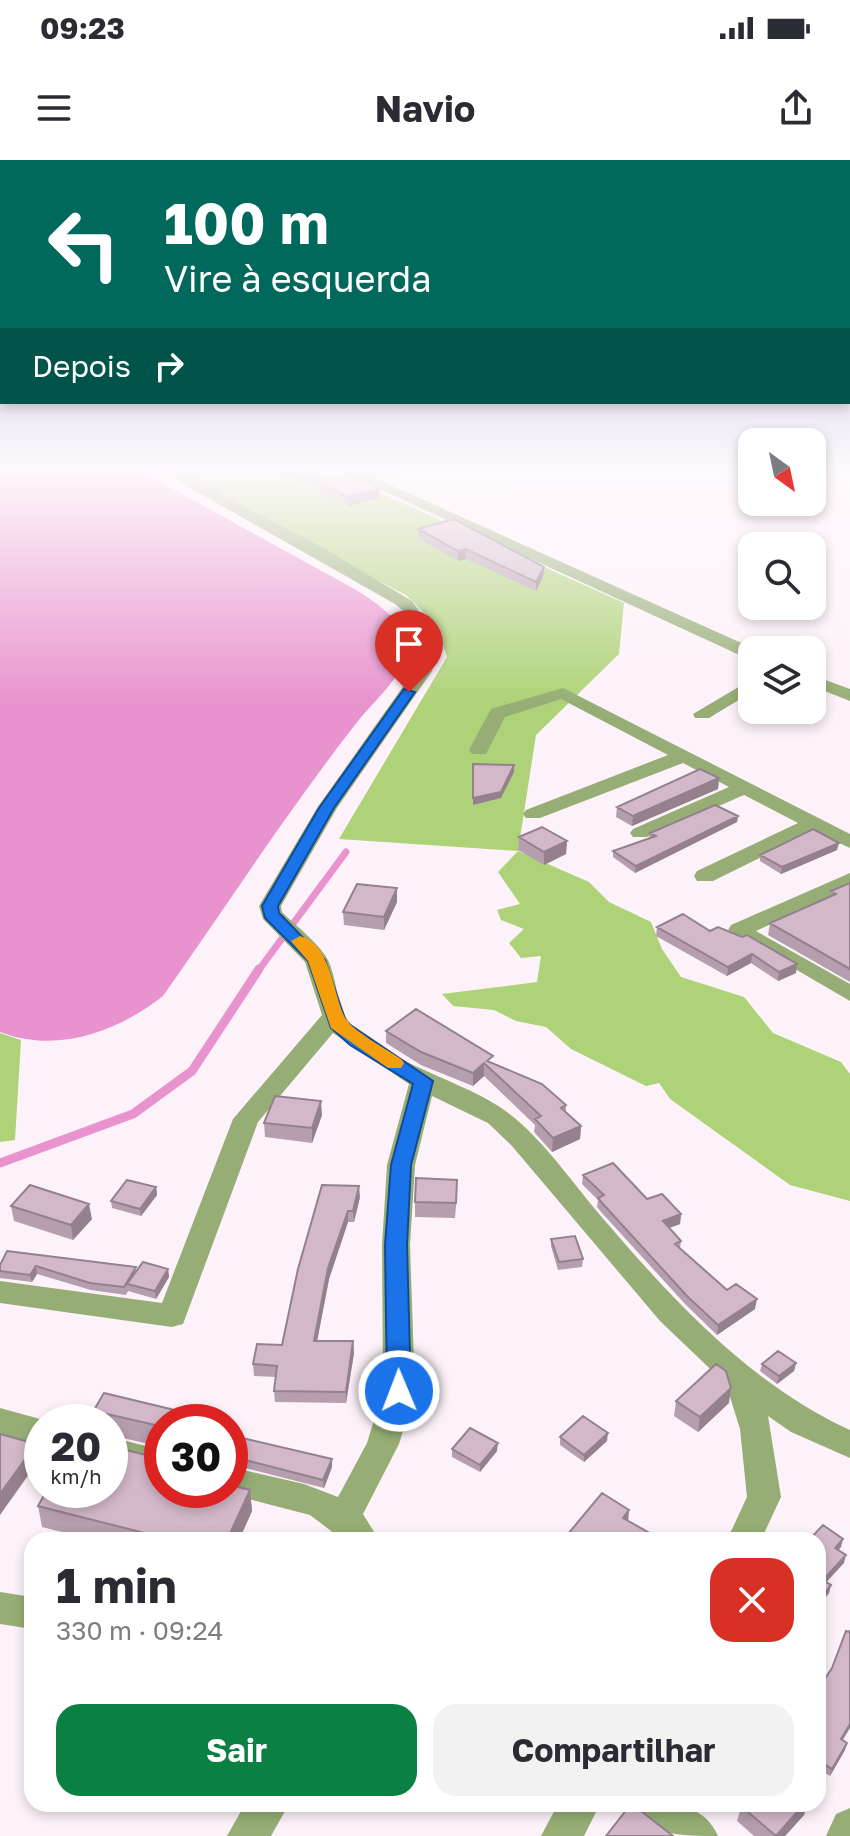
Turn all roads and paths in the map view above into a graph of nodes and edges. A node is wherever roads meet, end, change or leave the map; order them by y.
1 (308, 546) edge
2 (513, 546) edge
3 (738, 648) edge
4 (850, 677) edge
5 (826, 679) edge
6 (826, 686) edge
7 (738, 692) edge
8 (850, 696) edge
9 (702, 714) dead end
10 (479, 750) dead end
11 (684, 756) junction
12 (746, 787) junction
13 (533, 814) dead end
14 (815, 823) junction
15 (640, 833) dead end
16 (850, 842) edge
17 (705, 876) dead end
18 (850, 880) edge
19 (848, 990) edge
20 (334, 1016) junction
21 (423, 1081) junction
22 (0, 1292) edge
23 (741, 1382) junction
24 (0, 1421) edge
25 (24, 1427) edge
26 (850, 1445) edge
27 (248, 1486) edge
28 (353, 1528) edge
29 (748, 1532) edge
30 (0, 1608) edge
31 (24, 1612) edge
32 (264, 1812) edge
33 (575, 1812) edge
34 (659, 1812) edge
35 (850, 1828) edge
36 (247, 1836) edge
37 (561, 1836) edge
38 (698, 1836) edge
39 (846, 1836) edge

1 - 20 street
2 - 3 street
4 - 5 street
6 - 8 street
7 - 9 street
10 - 11 street
11 - 12 street
11 - 13 street
12 - 14 street
12 - 15 street
14 - 16 street
14 - 17 street
18 - 19 street
20 - 21 street
20 - 22 street
21 - 23 street
21 - 28 street
23 - 26 street
23 - 29 street
24 - 25 street
27 - 28 street
30 - 31 street
32 - 36 street
33 - 37 street
34 - 38 street
35 - 39 street

